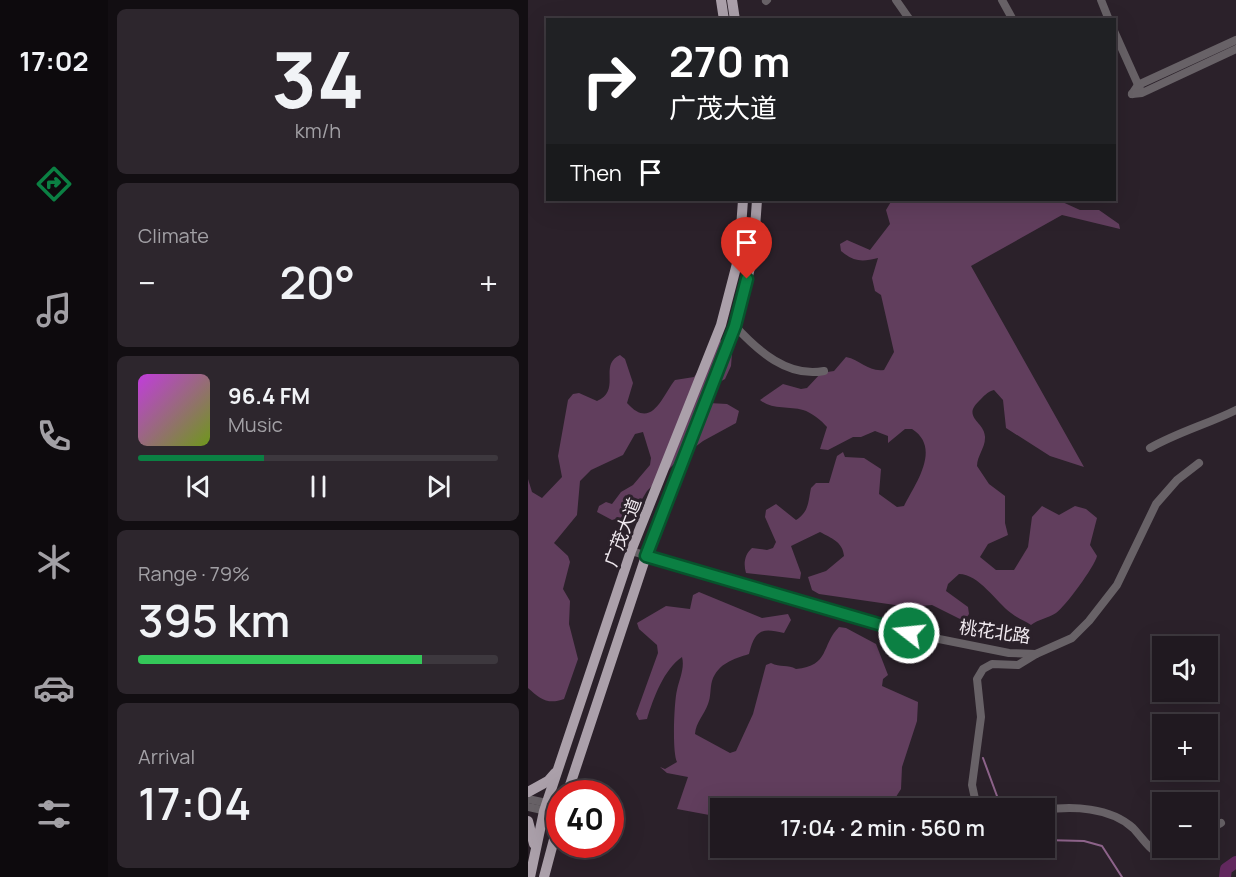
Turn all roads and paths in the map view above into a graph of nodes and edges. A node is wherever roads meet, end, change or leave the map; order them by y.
1 (721, 0) edge
2 (732, 0) edge
3 (896, 0) edge
4 (1002, 0) edge
5 (1101, 0) edge
6 (724, 18) edge
7 (735, 18) edge
8 (909, 18) edge
9 (1012, 18) edge
10 (1108, 18) edge
11 (1116, 35) edge
12 (1236, 40) edge
13 (1236, 49) edge
14 (1140, 89) junction
15 (743, 201) edge
16 (757, 201) edge
17 (735, 326) junction
18 (824, 371) dead end
19 (1236, 410) edge
20 (1150, 448) dead end
21 (1199, 463) dead end
22 (631, 551) junction
23 (646, 556) junction
24 (1035, 654) junction
25 (557, 771) junction
26 (572, 780) edge
27 (528, 792) edge
28 (975, 798) edge
29 (528, 799) edge
30 (528, 807) edge
31 (545, 807) junction
32 (1055, 809) edge
33 (528, 821) edge
34 (1221, 823) dead end
35 (1218, 825) edge
36 (1152, 849) edge
37 (536, 850) junction
38 (549, 858) edge
39 (530, 877) edge
40 (544, 877) edge

1 - 6 main road
2 - 7 main road
3 - 8 street
4 - 9 street
5 - 10 street
11 - 14 street
12 - 14 street
13 - 14 street
15 - 22 main road, 广茂大道
16 - 17 main road, 广茂大道
17 - 18 street
17 - 23 main road, 广茂大道
19 - 20 street
21 - 24 street, 桃花北路
22 - 23 street, 桃花北路
22 - 25 main road, 广茂大道
23 - 24 street, 桃花北路
23 - 26 main road, 广茂大道
24 - 28 street
25 - 27 main road
25 - 31 main road, 广茂大道
29 - 31 street
30 - 31 street
31 - 37 main road, 广茂大道
32 - 36 street
33 - 37 main road
34 - 35 street
37 - 39 main road, 广茂大道
38 - 40 main road

